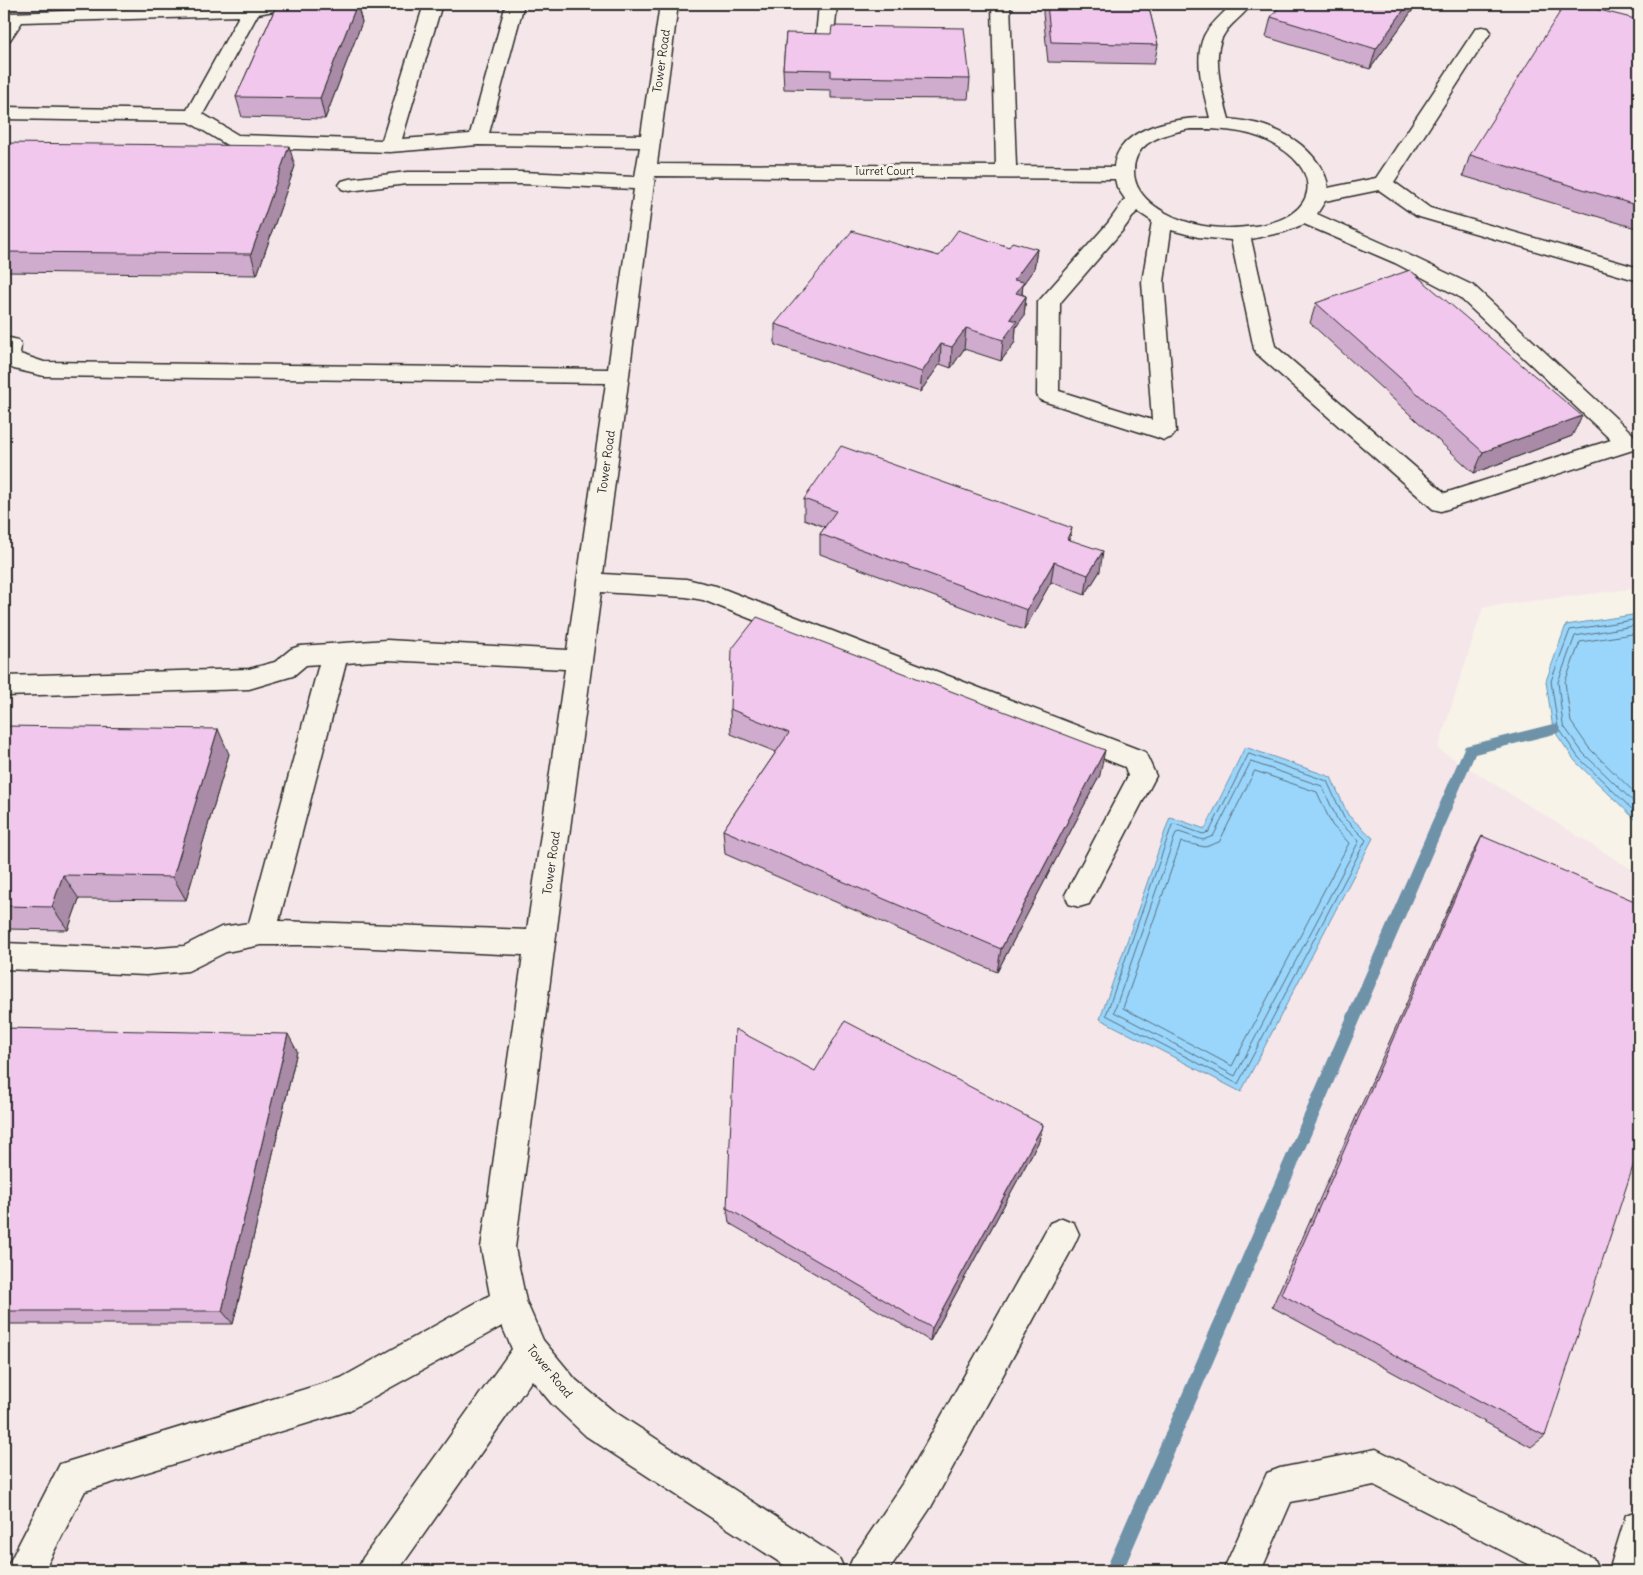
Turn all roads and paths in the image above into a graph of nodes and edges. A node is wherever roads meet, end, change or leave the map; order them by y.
1 (283, 4) edge
2 (433, 4) edge
3 (515, 4) edge
4 (669, 4) edge
5 (828, 4) edge
6 (1001, 4) edge
7 (1242, 4) edge
8 (251, 10) junction
9 (1482, 32) dead end
10 (4, 36) edge
11 (824, 36) edge
12 (4, 113) edge
13 (193, 116) junction
14 (1221, 123) junction
15 (478, 139) junction
16 (650, 141) junction
17 (390, 146) junction
18 (1006, 172) junction
19 (1122, 173) junction
20 (645, 176) junction
21 (1383, 183) junction
22 (349, 184) dead end
23 (1318, 196) junction
24 (1135, 198) junction
25 (1303, 216) junction
26 (1163, 218) junction
27 (1240, 234) junction
28 (1639, 275) edge
29 (10, 345) dead end
30 (618, 376) junction
31 (590, 582) junction
32 (335, 654) junction
33 (578, 660) junction
34 (4, 686) edge
35 (1080, 895) dead end
36 (261, 933) junction
37 (540, 943) junction
38 (4, 956) edge
39 (1062, 1234) dead end
40 (508, 1303) junction
41 (531, 1352) junction
42 (1639, 1528) edge
43 (24, 1571) edge
44 (376, 1571) edge
45 (826, 1571) edge
46 (866, 1571) edge
47 (1242, 1571) edge
48 (1580, 1571) edge
49 (1628, 1571) edge

1 - 8 street
2 - 17 street
3 - 15 street
4 - 16 street, Tower Road
5 - 11 street
6 - 18 street
7 - 14 street
8 - 10 street
8 - 13 street
9 - 21 street
12 - 13 street
13 - 17 street
14 - 19 street
14 - 23 street
15 - 16 street
15 - 17 street
16 - 20 street, Tower Road
18 - 19 street, Turret Court
18 - 20 street, Turret Court
19 - 24 street
20 - 22 street, Turret Court
20 - 30 street, Tower Road
21 - 23 street
21 - 28 street
23 - 25 street
24 - 26 street
24 - 26 street
25 - 27 street
25 - 27 street
26 - 27 street
29 - 30 street
30 - 31 street, Tower Road
31 - 33 street, Tower Road
31 - 35 street
32 - 33 street
32 - 34 street
32 - 36 street
33 - 37 street, Tower Road
36 - 37 street
36 - 38 street
37 - 40 street, Tower Road
39 - 46 street
40 - 41 street, Tower Road
40 - 43 street
41 - 44 street
41 - 45 street, Tower Road
42 - 49 street
47 - 48 street

